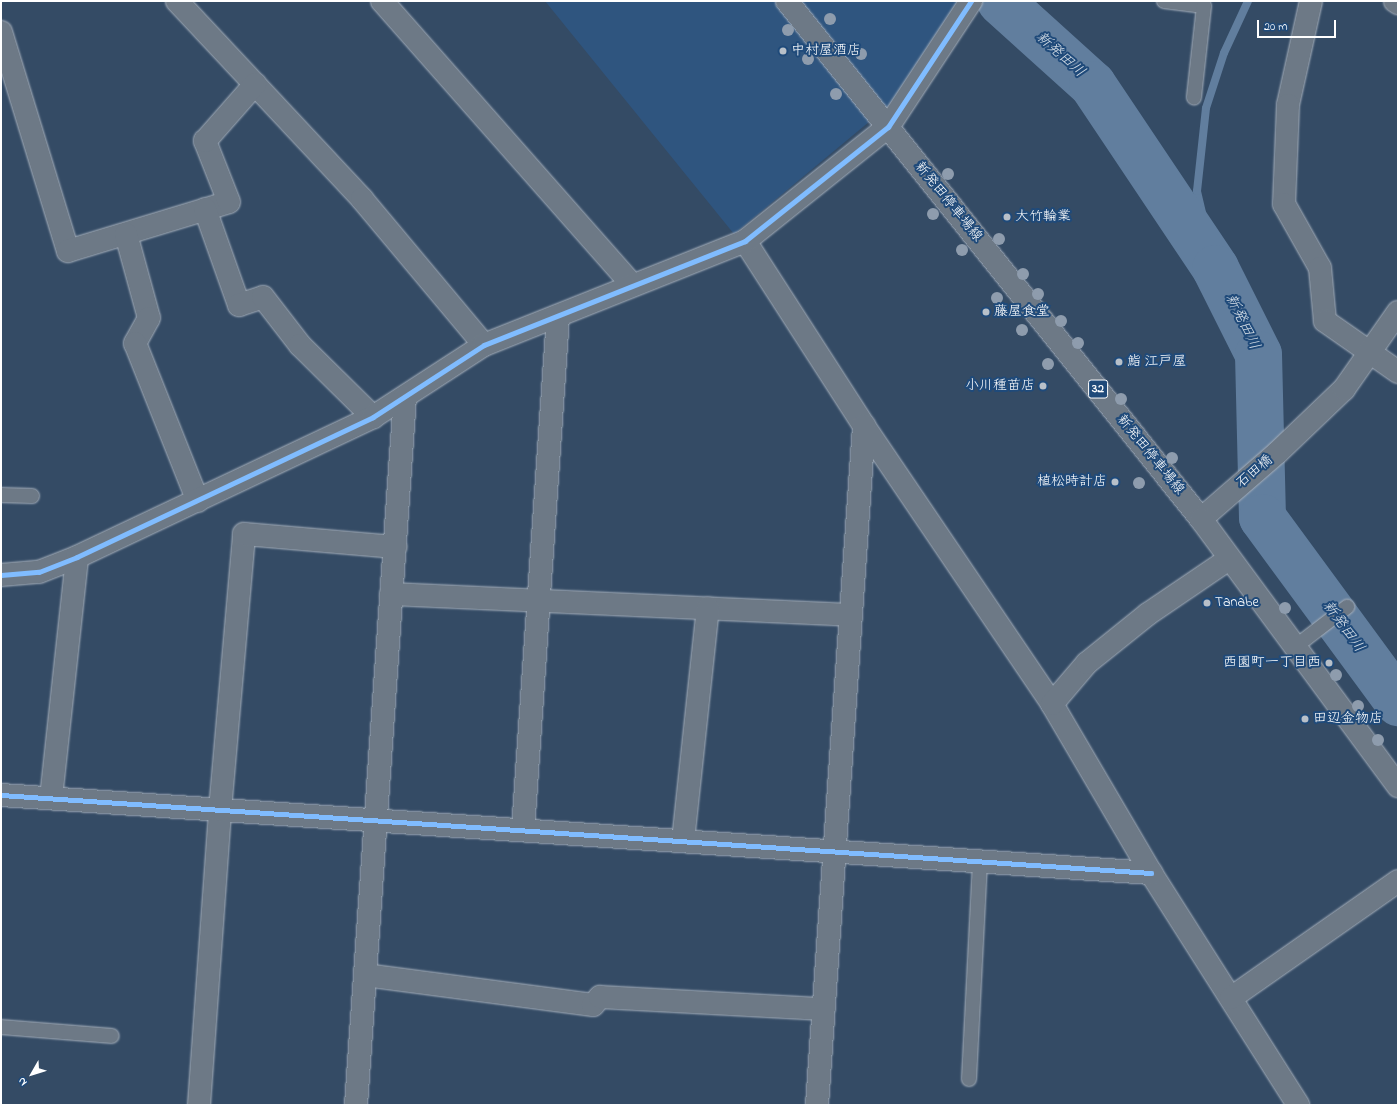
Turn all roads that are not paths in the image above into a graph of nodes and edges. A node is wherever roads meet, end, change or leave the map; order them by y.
1 (177, 1) edge
2 (382, 1) edge
3 (788, 1) edge
4 (1164, 1) edge
5 (1311, 1) edge
6 (1395, 1) edge
7 (970, 2) edge
8 (1398, 3) edge
9 (3, 46) edge
10 (255, 84) junction
11 (1194, 97) dead end
12 (888, 127) junction
13 (204, 209) junction
14 (126, 234) junction
15 (745, 241) junction
16 (632, 285) junction
17 (1398, 312) edge
18 (558, 316) junction
19 (484, 345) junction
20 (1370, 354) junction
21 (1398, 372) edge
22 (405, 398) junction
23 (373, 417) junction
24 (864, 426) junction
25 (1, 495) edge
26 (32, 496) dead end
27 (198, 500) junction
28 (1201, 519) junction
29 (395, 547) junction
30 (77, 557) junction
31 (1229, 559) junction
32 (1, 575) edge
33 (391, 594) junction
34 (538, 602) junction
35 (1347, 607) dead end
36 (708, 608) junction
37 (851, 615) junction
38 (1295, 648) junction
39 (1052, 704) junction
40 (1398, 786) edge
41 (1, 795) edge
42 (51, 798) junction
43 (220, 810) junction
44 (376, 820) junction
45 (523, 830) junction
46 (683, 841) junction
47 (835, 852) junction
48 (980, 862) junction
49 (1151, 873) junction
50 (1398, 881) edge
51 (365, 975) junction
52 (1231, 998) junction
53 (824, 1009) junction
54 (1, 1027) edge
55 (112, 1036) dead end
56 (969, 1079) dead end
57 (1285, 1083) junction
58 (199, 1105) edge
59 (356, 1105) edge
60 (817, 1105) edge
61 (1283, 1105) edge
62 (1298, 1105) edge

1 - 10 street
2 - 16 street
3 - 12 street, 新発田停車場線 / 32
4 - 11 lane
5 - 20 street
6 - 8 street
7 - 12 street
9 - 14 street
10 - 13 street
10 - 19 street
12 - 15 street
12 - 28 street, 新発田停車場線 / 32
13 - 14 street
13 - 23 street
14 - 27 street
15 - 16 street
15 - 24 street
16 - 18 street
17 - 20 street, 石田橋
18 - 19 street
18 - 34 street
19 - 22 street
20 - 21 street
20 - 28 street, 石田橋
22 - 23 street
22 - 29 street
23 - 27 street
24 - 37 street
24 - 39 street
25 - 26 lane
27 - 30 street
28 - 31 street, 新発田停車場線 / 32
29 - 33 street
29 - 43 street
30 - 32 street
30 - 42 street
31 - 38 street, 新発田停車場線 / 32
31 - 39 street
33 - 34 street
33 - 44 street
34 - 36 street
34 - 45 street
35 - 38 lane
36 - 37 street
36 - 46 street
37 - 47 street
38 - 40 street, 新発田停車場線 / 32
39 - 49 street
41 - 42 street
42 - 43 street
43 - 44 street
43 - 58 street
44 - 45 street
44 - 51 street
45 - 46 street
46 - 47 street
47 - 48 street
47 - 53 street
48 - 49 street
48 - 56 lane
49 - 52 street
50 - 52 street
51 - 53 street
51 - 59 street
52 - 57 street
53 - 60 street
54 - 55 lane
57 - 61 street
57 - 62 street

